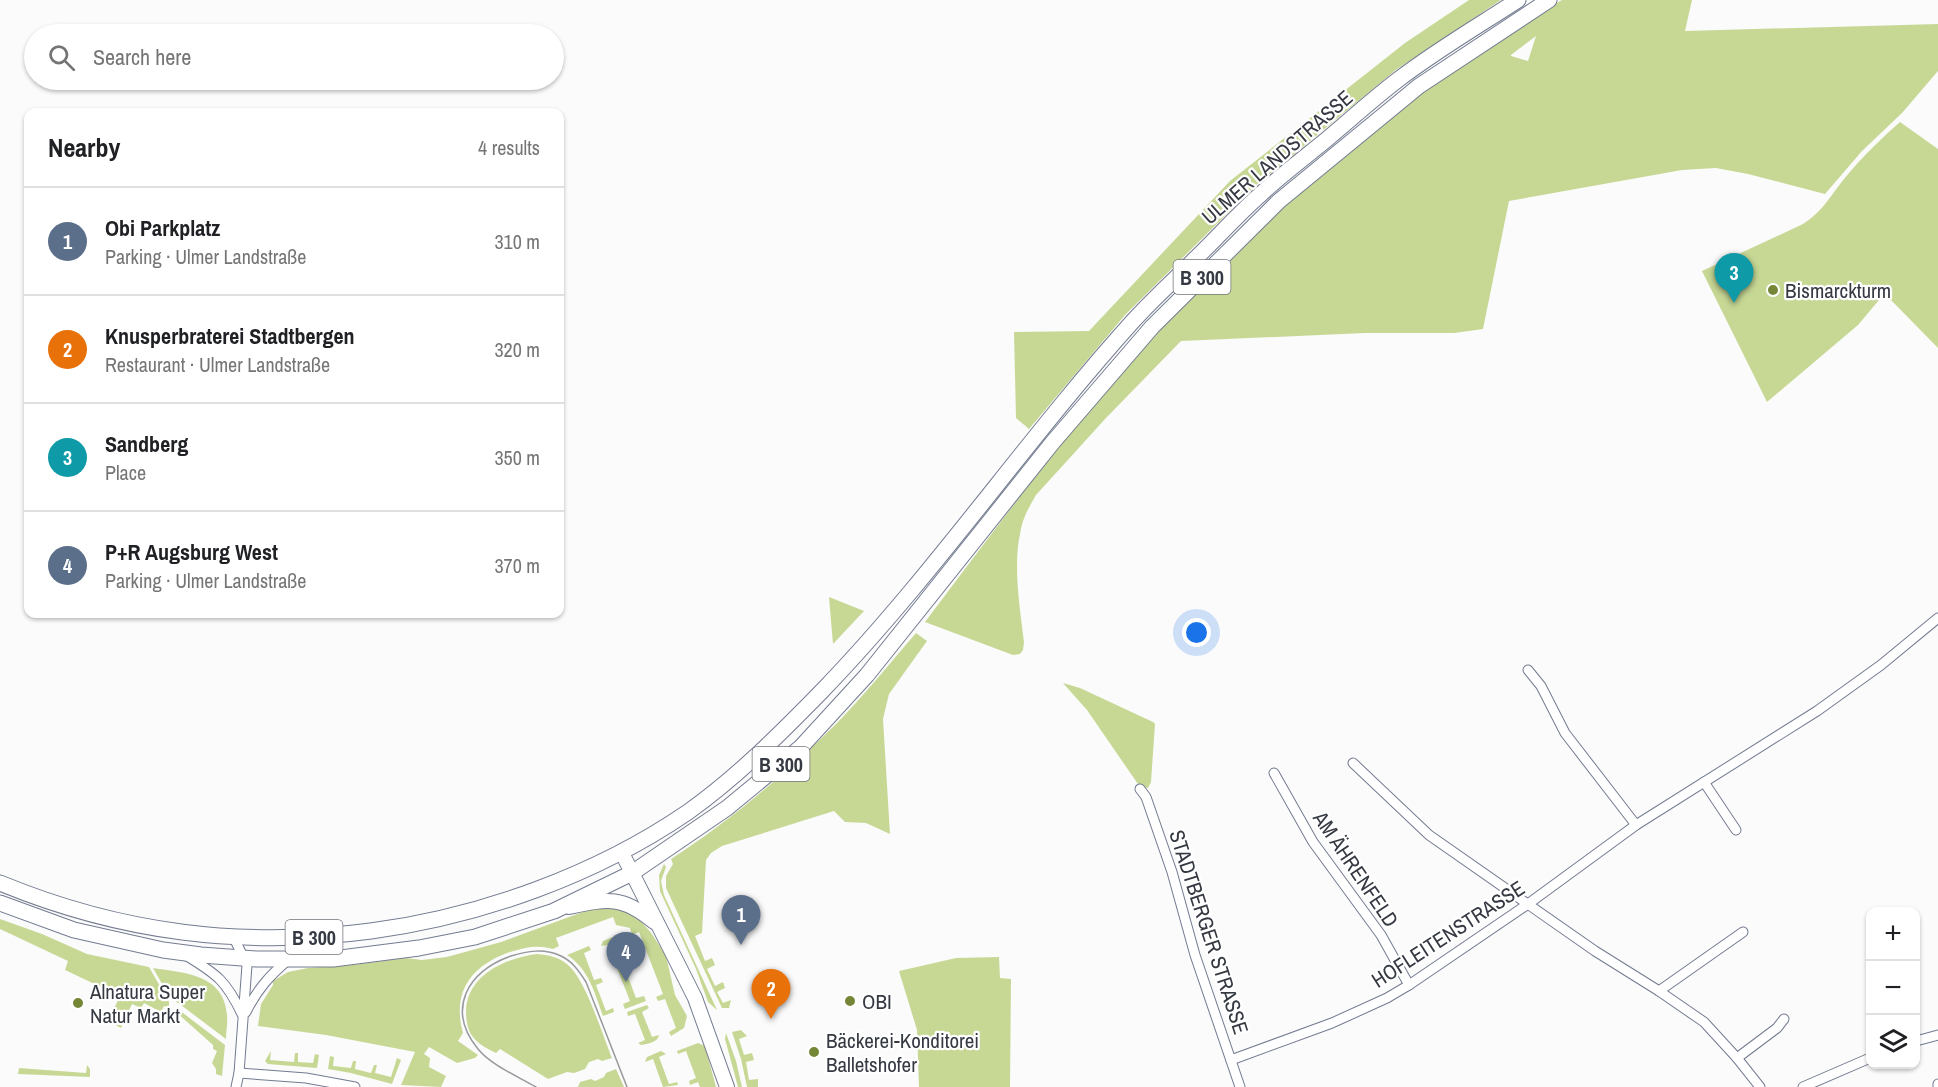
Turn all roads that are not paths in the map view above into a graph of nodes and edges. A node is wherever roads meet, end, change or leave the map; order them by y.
1 (1518, 0) edge
2 (1549, 0) edge
3 (1938, 618) edge
4 (1528, 670) dead end
5 (1353, 763) dead end
6 (1274, 773) dead end
7 (1704, 782) junction
8 (1140, 789) dead end
9 (1636, 825) junction
10 (1736, 830) dead end
11 (622, 853) junction
12 (632, 873) junction
13 (0, 883) edge
14 (0, 903) edge
15 (1528, 904) junction
16 (554, 911) junction
17 (658, 925) junction
18 (1743, 932) dead end
19 (234, 938) junction
20 (181, 952) junction
21 (244, 958) junction
22 (288, 960) junction
23 (1409, 985) junction
24 (1659, 991) junction
25 (243, 1016) junction
26 (1784, 1019) dead end
27 (1938, 1035) edge
28 (1920, 1040) edge
29 (1737, 1058) junction
30 (1231, 1060) junction
31 (1866, 1060) edge
32 (239, 1073) junction
33 (236, 1087) edge
34 (355, 1087) edge
35 (727, 1087) edge
36 (1240, 1087) edge
37 (1760, 1087) edge
38 (1803, 1087) edge

1 - 11 main road, ULMER LANDSTRASSE / B 300
2 - 12 main road, B 300
3 - 7 street, HOFLEITENSTRASSE
4 - 9 street
5 - 15 street
6 - 23 street, AM ÄHRENFELD
7 - 9 street, HOFLEITENSTRASSE
7 - 10 street
8 - 30 street, STADTBERGER STRASSE
9 - 15 street, HOFLEITENSTRASSE
11 - 12 street
11 - 19 main road, B 300
12 - 16 main road, B 300
12 - 17 street
13 - 19 main road, B 300
14 - 20 main road, B 300
15 - 23 street, HOFLEITENSTRASSE
15 - 24 street
16 - 17 street
16 - 22 main road, B 300
17 - 35 street
18 - 24 street
19 - 21 street
20 - 21 main road, B 300
20 - 25 street
21 - 22 main road, B 300
21 - 25 street
22 - 25 street
23 - 30 street, HOFLEITENSTRASSE
24 - 29 street
25 - 32 street
26 - 29 street
27 - 28 street
29 - 37 street
30 - 36 street, STADTBERGER STRASSE
31 - 38 street
32 - 33 street
32 - 34 street

